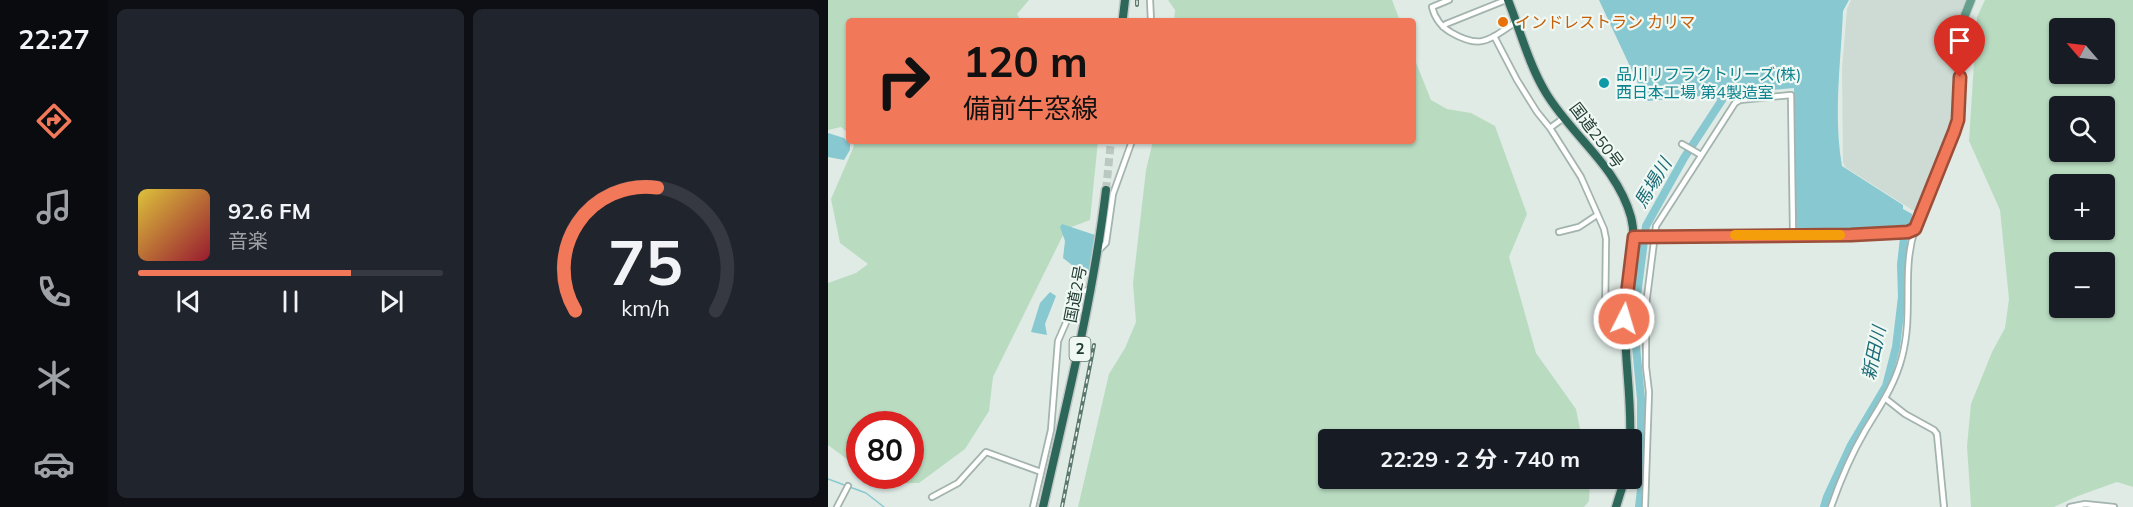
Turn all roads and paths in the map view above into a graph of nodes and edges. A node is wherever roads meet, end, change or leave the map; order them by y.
1 (1125, 0) edge
2 (1150, 0) edge
3 (1449, 0) edge
4 (1483, 0) edge
5 (1507, 0) edge
6 (1971, 0) edge
7 (1486, 7) junction
8 (1123, 17) dead end
9 (1151, 18) edge
10 (1516, 22) junction
11 (1443, 27) junction
12 (1494, 36) junction
13 (1565, 117) junction
14 (1550, 128) junction
15 (1131, 144) edge
16 (1682, 144) dead end
17 (1700, 155) junction
18 (1106, 190) tunnel mouth
19 (1597, 215) junction
20 (1913, 230) junction
21 (1559, 232) dead end
22 (1793, 234) junction
23 (1653, 236) junction
24 (1636, 237) junction
25 (1098, 251) junction
26 (1092, 290) junction
27 (1624, 319) junction
28 (1886, 399) junction
29 (1630, 429) edge
30 (1041, 472) junction
31 (846, 489) edge
32 (1622, 489) edge
33 (932, 497) dead end
34 (2085, 506) edge
35 (837, 507) edge
36 (1033, 507) edge
37 (1043, 507) edge
38 (1616, 507) edge
39 (1645, 507) edge
40 (1831, 507) edge
41 (1944, 507) edge
42 (2070, 507) edge
43 (2114, 507) edge

1 - 8 highway
2 - 9 street
3 - 11 street
4 - 7 street
5 - 7 street
5 - 10 highway, 国道250号
6 - 20 main road
7 - 11 street
10 - 12 street
10 - 13 highway, 国道250号
11 - 12 street
12 - 14 street
13 - 14 street
13 - 24 highway, 国道250号
14 - 19 street
15 - 25 street
16 - 17 street
17 - 22 street
17 - 23 street
18 - 25 highway, 国道2号 / 2
19 - 21 street
19 - 27 street
20 - 22 main road
20 - 28 street
22 - 23 main road
23 - 24 main road
23 - 39 street
24 - 27 highway, 国道250号
25 - 26 highway, 国道2号 / 2
26 - 30 street
26 - 37 highway, 国道2号 / 2
27 - 29 highway, 国道250号
28 - 40 street
28 - 41 street
30 - 33 street
30 - 36 street
31 - 35 street
32 - 38 highway
34 - 42 street
34 - 43 street

